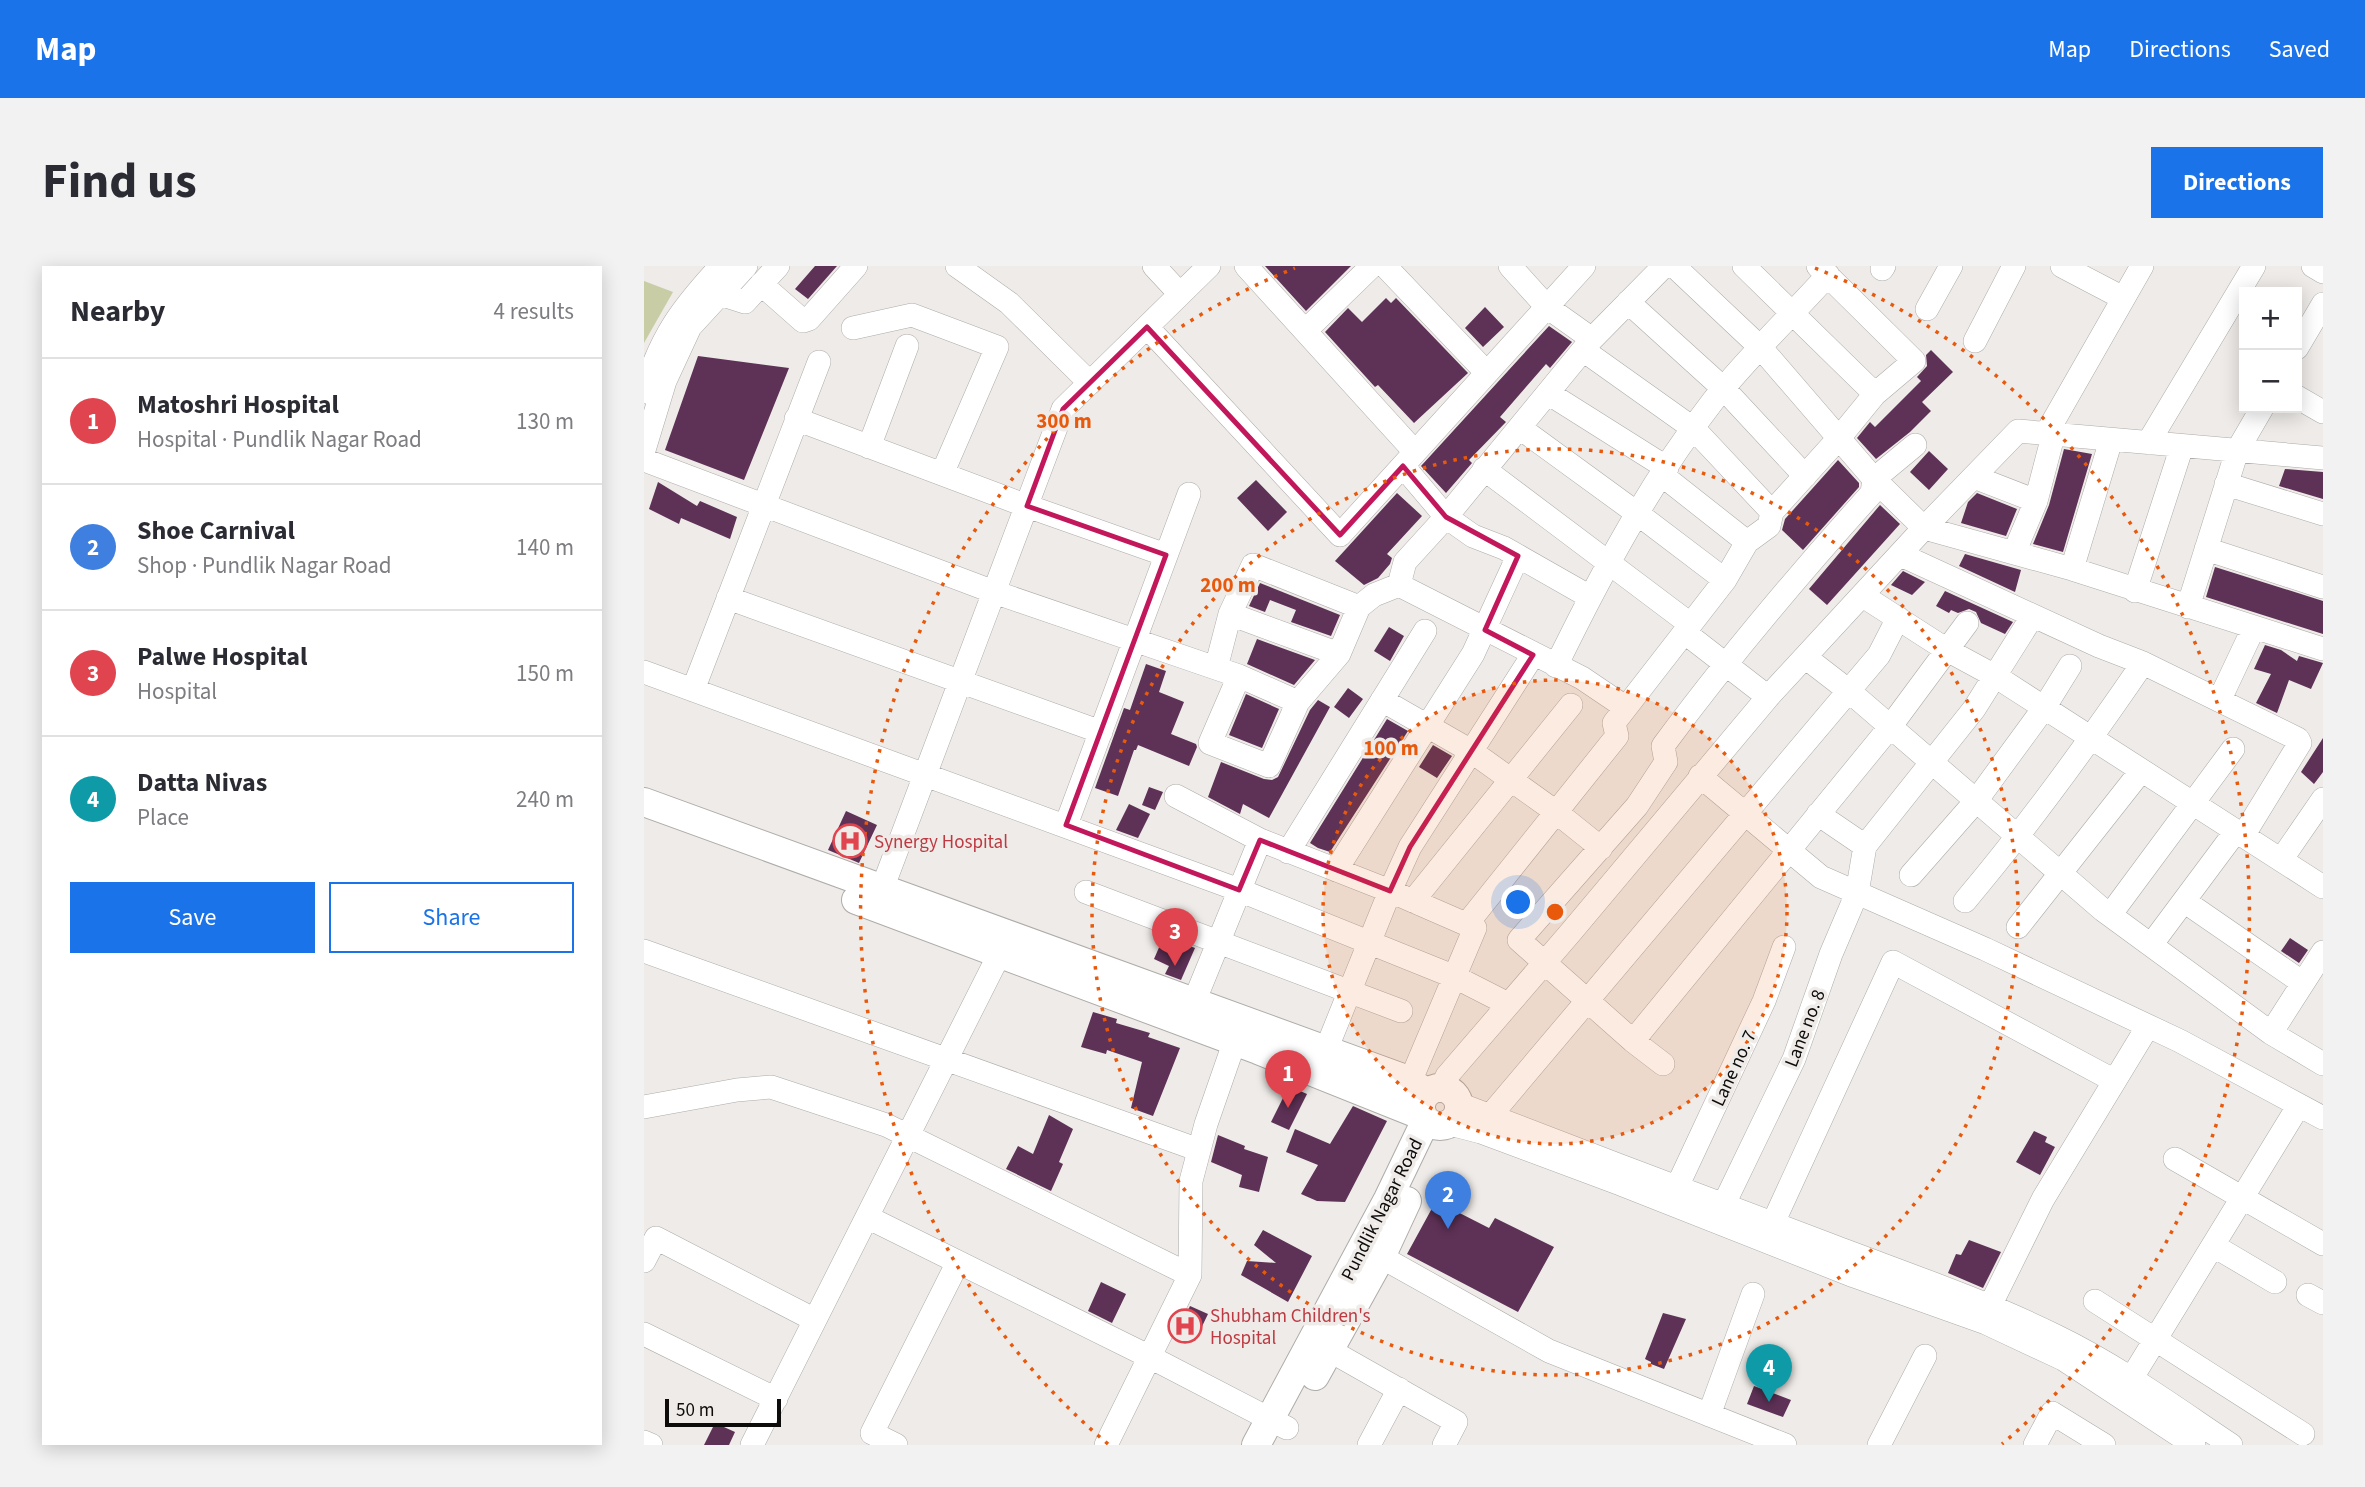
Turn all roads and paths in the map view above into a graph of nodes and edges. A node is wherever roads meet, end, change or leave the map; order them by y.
1 (721, 266) edge
2 (746, 266) edge
3 (778, 266) edge
4 (856, 266) edge
5 (957, 266) edge
6 (1154, 266) edge
7 (1209, 266) edge
8 (1246, 266) edge
9 (1372, 266) edge
10 (1385, 266) edge
11 (1510, 266) edge
12 (1584, 266) edge
13 (1664, 266) edge
14 (1674, 266) edge
15 (1744, 266) edge
16 (1951, 266) edge
17 (2014, 266) edge
18 (2062, 266) edge
19 (2141, 266) edge
20 (2254, 266) edge
21 (2313, 266) edge
22 (1823, 271) edge
23 (2323, 272) edge
24 (761, 285) junction
25 (720, 294) junction
26 (1180, 294) junction
27 (2123, 298) junction
28 (1628, 302) junction
29 (2323, 304) edge
30 (1547, 307) junction
31 (1927, 309) dead end
32 (1794, 312) junction
33 (1147, 327) junction
34 (853, 328) dead end
35 (2317, 328) edge
36 (1305, 331) junction
37 (1975, 341) dead end
38 (2302, 343) edge
39 (1588, 344) junction
40 (907, 346) dead end
41 (1761, 348) junction
42 (819, 362) dead end
43 (1487, 373) junction
44 (1090, 383) junction
45 (1724, 389) junction
46 (644, 392) edge
47 (1548, 394) junction
48 (1875, 394) junction
49 (2302, 400) edge
50 (2323, 412) edge
51 (2259, 413) edge
52 (796, 419) junction
53 (1520, 428) junction
54 (1694, 429) junction
55 (2050, 435) junction
56 (1839, 439) junction
57 (2111, 440) junction
58 (2148, 443) junction
59 (1915, 445) dead end
60 (2182, 446) junction
61 (869, 447) junction
62 (644, 450) edge
63 (2237, 451) junction
64 (2323, 458) edge
65 (1409, 459) junction
66 (644, 460) edge
67 (1485, 469) junction
68 (1664, 472) junction
69 (942, 474) junction
70 (1805, 476) junction
71 (1974, 477) junction
72 (1874, 479) junction
73 (2226, 484) junction
74 (1189, 494) dead end
75 (2036, 501) junction
76 (764, 505) junction
77 (1027, 506) junction
78 (1772, 512) junction
79 (1638, 514) junction
80 (2323, 514) edge
81 (1446, 517) junction
82 (1924, 528) junction
83 (1747, 542) junction
84 (2206, 549) junction
85 (2014, 553) junction
86 (1166, 555) junction
87 (1901, 555) junction
88 (1518, 556) junction
89 (1608, 562) junction
90 (2072, 569) junction
91 (1725, 580) junction
92 (1399, 584) junction
93 (2323, 587) edge
94 (2135, 591) junction
95 (994, 592) junction
96 (1863, 596) junction
97 (1590, 597) junction
98 (728, 598) junction
99 (1359, 607) junction
100 (2188, 607) junction
101 (1230, 614) junction
102 (2032, 617) junction
103 (1898, 618) junction
104 (1967, 623) dead end
105 (2254, 627) junction
106 (1687, 628) junction
107 (1485, 630) junction
108 (1425, 631) dead end
109 (1134, 640) junction
110 (2323, 649) edge
111 (1947, 650) junction
112 (1339, 654) junction
113 (1533, 655) junction
114 (1805, 657) junction
115 (1725, 663) junction
116 (2143, 663) junction
117 (1556, 666) junction
118 (2070, 666) dead end
119 (1216, 668) junction
120 (644, 672) edge
121 (1239, 676) junction
122 (1995, 676) junction
123 (961, 681) junction
124 (693, 690) junction
125 (1849, 691) junction
126 (1768, 696) junction
127 (2220, 699) junction
128 (1382, 700) junction
129 (1298, 702) junction
130 (1571, 705) dead end
131 (1625, 707) junction
132 (2044, 708) junction
133 (1427, 726) junction
134 (1890, 727) junction
135 (1101, 732) junction
136 (2092, 739) junction
137 (2232, 749) dead end
138 (1471, 751) junction
139 (1932, 764) junction
140 (2141, 771) junction
141 (926, 774) junction
142 (1700, 776) junction
143 (1510, 780) junction
144 (1176, 796) dead end
145 (2323, 799) edge
146 (1976, 801) junction
147 (644, 803) edge
148 (2193, 804) junction
149 (1556, 812) junction
150 (1745, 814) junction
151 (1818, 814) junction
152 (644, 821) edge
153 (1066, 825) junction
154 (2239, 834) junction
155 (2019, 838) junction
156 (1260, 841) junction
157 (1865, 846) junction
158 (1601, 848) junction
159 (1788, 850) junction
160 (1288, 852) junction
161 (2281, 860) junction
162 (1336, 870) junction
163 (2062, 874) junction
164 (1911, 875) dead end
165 (2323, 887) edge
166 (883, 889) junction
167 (1239, 890) junction
168 (1390, 891) junction
169 (1086, 892) dead end
170 (1857, 893) junction
171 (1412, 901) junction
172 (1965, 901) dead end
173 (2184, 901) junction
174 (2110, 915) junction
175 (2018, 927) dead end
176 (1475, 928) junction
177 (1219, 941) junction
178 (1369, 942) junction
179 (1004, 944) junction
180 (2151, 945) junction
181 (1784, 947) dead end
182 (644, 951) edge
183 (2323, 951) edge
184 (1545, 962) junction
185 (1455, 977) junction
186 (2303, 983) junction
187 (1349, 991) junction
188 (1194, 1002) junction
189 (1589, 1002) junction
190 (1508, 1004) junction
191 (1401, 1011) dead end
192 (2148, 1026) junction
193 (1238, 1030) junction
194 (2271, 1033) junction
195 (1633, 1041) junction
196 (1326, 1050) junction
197 (947, 1059) junction
198 (2321, 1059) edge
199 (1663, 1064) dead end
200 (2113, 1080) junction
201 (2299, 1105) junction
202 (1435, 1106) junction
203 (644, 1107) edge
204 (1490, 1116) junction
205 (2323, 1118) edge
206 (908, 1137) junction
207 (1199, 1150) junction
208 (2175, 1159) dead end
209 (1610, 1171) junction
210 (1677, 1187) junction
211 (2243, 1198) junction
212 (1724, 1204) junction
213 (867, 1217) junction
214 (1773, 1223) junction
215 (2323, 1244) edge
216 (2214, 1247) junction
217 (1372, 1252) junction
218 (644, 1261) edge
219 (958, 1262) junction
220 (1190, 1275) junction
221 (2275, 1282) dead end
222 (1753, 1294) dead end
223 (2095, 1301) dead end
224 (1986, 1313) junction
225 (815, 1320) junction
226 (644, 1334) edge
227 (2155, 1340) junction
228 (1329, 1350) junction
229 (1925, 1356) dead end
230 (1150, 1357) junction
231 (2126, 1386) junction
232 (1399, 1389) junction
233 (776, 1399) junction
234 (1709, 1415) junction
235 (1278, 1431) edge
236 (2303, 1434) dead end
237 (644, 1441) edge
238 (651, 1445) edge
239 (752, 1445) edge
240 (897, 1445) edge
241 (1106, 1445) edge
242 (1256, 1445) edge
243 (1369, 1445) edge
244 (1444, 1445) edge
245 (1785, 1445) edge
246 (1879, 1445) edge
247 (2035, 1445) edge
248 (2104, 1445) edge
249 (2194, 1445) edge
250 (2231, 1445) edge

1 - 46 street
2 - 25 street
3 - 24 street
4 - 24 street
5 - 44 street
6 - 26 street
7 - 26 street
8 - 36 street
9 - 36 street
10 - 43 street
11 - 30 street
12 - 30 street
13 - 28 street
14 - 41 street
15 - 32 street
16 - 31 street
17 - 37 street
18 - 27 street
19 - 27 street
20 - 58 street
21 - 23 street
22 - 32 street
22 - 48 street
24 - 25 street
25 - 62 street
26 - 33 street
27 - 55 street
28 - 39 street
28 - 45 street
29 - 35 street
30 - 39 street
30 - 43 street
32 - 41 street
32 - 48 street
33 - 44 street
33 - 65 street
34 - 69 street
35 - 38 street
36 - 65 street
39 - 47 street
39 - 54 street
40 - 61 street
41 - 45 street
41 - 56 street
42 - 52 street
43 - 65 street
44 - 77 street
45 - 54 street
45 - 70 street
47 - 53 street
47 - 68 street
48 - 56 street
49 - 50 street
51 - 63 street
52 - 61 street
52 - 76 street
53 - 67 street
53 - 79 street
54 - 68 street
54 - 78 street
55 - 57 street
55 - 71 street
55 - 75 street
56 - 70 street
56 - 72 street
57 - 58 street
57 - 90 street
58 - 60 street
59 - 72 street
60 - 63 street
60 - 94 street
61 - 69 street
63 - 64 street
63 - 73 street
65 - 81 street
66 - 76 street
67 - 81 street
67 - 89 street
68 - 79 street
68 - 83 street
69 - 77 street
70 - 78 street
71 - 75 street
71 - 82 street
72 - 82 street
72 - 115 street
73 - 80 street
73 - 84 street
74 - 86 street
75 - 85 street
76 - 95 street
76 - 98 street
77 - 86 street
77 - 95 street
78 - 83 street
79 - 89 street
79 - 91 street
81 - 88 street
81 - 92 street
82 - 85 street
82 - 87 street
83 - 91 street
84 - 93 street
84 - 100 street
85 - 90 street
86 - 109 street
87 - 96 street
87 - 102 street
88 - 97 street
88 - 107 street
89 - 97 street
89 - 106 street
90 - 94 street
91 - 106 street
92 - 99 street
92 - 107 street
94 - 100 street
95 - 109 street
95 - 123 street
96 - 103 street
96 - 114 street
97 - 117 street
98 - 123 street
98 - 124 street
99 - 101 street
99 - 112 street
100 - 105 street
101 - 112 street
101 - 119 street
102 - 116 street
102 - 122 street
103 - 111 street
103 - 125 street
104 - 111 street
105 - 110 street
105 - 127 street
106 - 115 street
106 - 131 street
107 - 113 street
107 - 133 street
108 - 128 street
109 - 119 street
109 - 135 street
111 - 122 street
111 - 134 street
112 - 129 street
113 - 117 street
113 - 138 street
114 - 125 street
114 - 126 street
115 - 126 street
115 - 158 street
116 - 127 street
116 - 136 street
117 - 131 street
118 - 132 street
119 - 121 street
120 - 124 street
121 - 129 street
121 - 129 street
122 - 132 street
122 - 139 street
123 - 135 street
123 - 141 street
124 - 141 street
125 - 134 street
125 - 150 street
126 - 142 street
127 - 154 street
128 - 133 street
128 - 160 street
130 - 143 street
131 - 149 street
132 - 136 street
132 - 146 street
133 - 138 street
133 - 162 street
134 - 139 street
134 - 151 street
135 - 153 street
136 - 140 street
136 - 155 street
137 - 148 street
138 - 143 street
138 - 168 street
139 - 146 street
139 - 157 street
140 - 148 street
140 - 163 street
141 - 153 street
141 - 166 street
142 - 150 street
142 - 184 street
143 - 149 street
143 - 171 street
144 - 156 street
145 - 161 street
146 - 155 street
146 - 164 street
147 - 166 main road
148 - 154 street
148 - 174 street
149 - 158 street
149 - 176 street
150 - 159 street
150 - 189 street
151 - 157 street
151 - 159 street
152 - 179 main road
153 - 167 street
154 - 161 street
154 - 173 street
155 - 163 street
155 - 172 street
156 - 160 street
156 - 167 street
157 - 170 street, Lane no. 8
158 - 184 street
159 - 170 street
159 - 195 street
160 - 162 street
161 - 165 street
162 - 168 street
163 - 174 street
163 - 175 street
166 - 179 main road
167 - 177 street
167 - 178 street
168 - 171 street
168 - 178 street
169 - 177 street
170 - 192 street
170 - 212 street, Lane no. 8
171 - 176 street
173 - 180 street
173 - 186 street
174 - 180 street
176 - 185 street
177 - 187 street
177 - 188 street
178 - 185 street
178 - 187 street
179 - 188 main road
179 - 193 main road
179 - 197 street
180 - 194 street
181 - 210 street, Lane no. 7
182 - 197 street
183 - 186 street
184 - 189 street
184 - 190 street
185 - 190 street
185 - 202 street
186 - 194 street
187 - 191 street
187 - 196 street
188 - 193 main road
189 - 195 street
189 - 204 street
190 - 202 street
192 - 200 street
192 - 201 street
193 - 196 main road
193 - 202 main road
193 - 207 street
194 - 198 street
195 - 199 street
196 - 202 main road
197 - 206 street
197 - 207 street
200 - 214 street
200 - 224 street
201 - 205 street
201 - 211 street
202 - 204 street
202 - 209 street
202 - 217 main road, Pundlik Nagar Road
203 - 206 street
204 - 209 street
206 - 213 street
206 - 220 street
207 - 220 street
208 - 211 street
209 - 210 street
209 - 224 street
210 - 212 street
211 - 215 street
211 - 216 street
212 - 214 street
213 - 219 street
213 - 225 street
214 - 224 street
216 - 221 street
216 - 227 street
217 - 228 main road, Pundlik Nagar Road
217 - 234 street
217 - 235 main road, Pundlik Nagar Road
218 - 225 street
219 - 230 street
219 - 240 street
220 - 230 street
222 - 234 street
223 - 227 street
224 - 231 street
225 - 233 street
226 - 233 street
227 - 231 street
227 - 236 street
228 - 232 street
228 - 235 main road, Pundlik Nagar Road
229 - 246 street
230 - 235 street
230 - 241 street
231 - 249 street
231 - 250 street
232 - 243 street
232 - 244 street
233 - 239 street
234 - 245 street
235 - 242 main road, Pundlik Nagar Road
237 - 238 street
247 - 248 street

